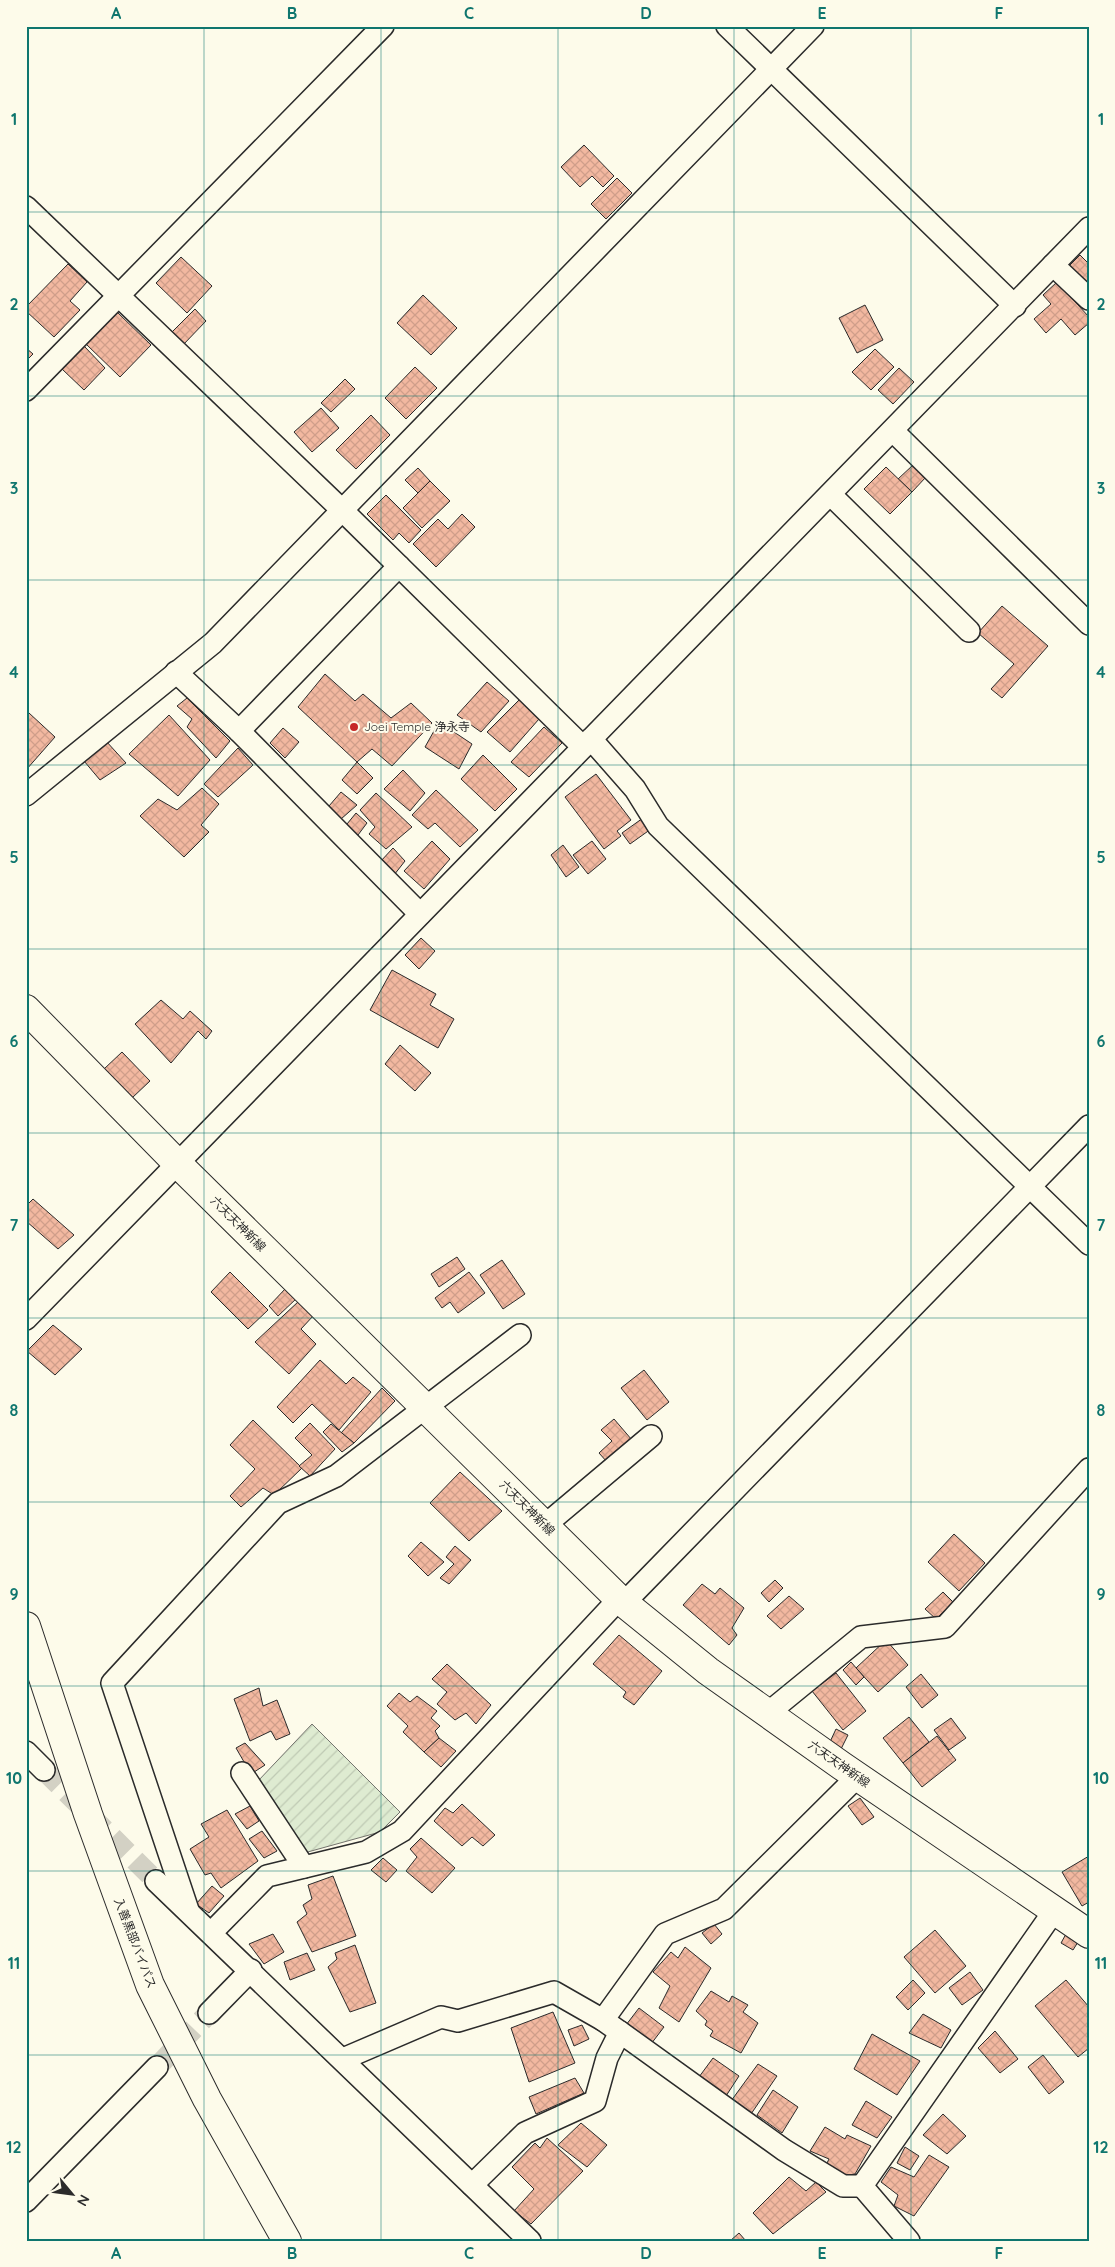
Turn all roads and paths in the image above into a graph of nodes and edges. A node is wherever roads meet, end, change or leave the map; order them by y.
1 (383, 26) edge
2 (727, 26) edge
3 (814, 26) edge
4 (771, 70) junction
5 (26, 207) edge
6 (1089, 228) edge
7 (1053, 265) junction
8 (120, 295) junction
9 (1089, 299) edge
10 (1015, 306) junction
11 (26, 390) edge
12 (893, 431) junction
13 (830, 495) junction
14 (343, 511) junction
15 (399, 566) junction
16 (1089, 624) edge
17 (969, 631) dead end
18 (176, 672) junction
19 (239, 731) junction
20 (587, 743) junction
21 (26, 795) edge
22 (420, 914) junction
23 (26, 1009) edge
24 (1089, 1126) edge
25 (177, 1163) junction
26 (1030, 1185) junction
27 (1089, 1244) edge
28 (26, 1319) edge
29 (520, 1335) dead end
30 (424, 1407) junction
31 (651, 1436) dead end
32 (1089, 1469) edge
33 (544, 1526) junction
34 (622, 1601) junction
35 (26, 1626) edge
36 (768, 1714) junction
37 (26, 1752) edge
38 (44, 1770) tunnel mouth
39 (242, 1773) dead end
40 (857, 1777) junction
41 (304, 1867) junction
42 (156, 1881) tunnel mouth
43 (188, 1910) junction
44 (1077, 1922) edge
45 (212, 1932) junction
46 (251, 1970) junction
47 (209, 2013) tunnel mouth
48 (612, 2026) junction
49 (343, 2060) junction
50 (157, 2066) tunnel mouth
51 (472, 2184) junction
52 (862, 2186) junction
53 (26, 2201) edge
54 (287, 2241) edge
55 (530, 2241) edge
56 (909, 2241) edge

1 - 8 street
2 - 4 street
3 - 4 street
4 - 10 street
4 - 14 street
5 - 8 street
6 - 7 street
7 - 9 street
7 - 10 street
8 - 11 street
8 - 14 street
10 - 12 street
12 - 13 street
12 - 16 street
13 - 17 street
13 - 20 street
14 - 15 street
14 - 18 street
15 - 19 street
15 - 20 street
18 - 19 street
18 - 21 street
19 - 22 street
20 - 22 street
20 - 26 street
22 - 25 street
23 - 25 main road, 六天天神新線
24 - 26 street
25 - 28 street
25 - 30 main road, 六天天神新線
26 - 27 street
26 - 34 street
29 - 30 street
30 - 33 main road, 六天天神新線
30 - 43 street
31 - 33 street
32 - 36 street
33 - 34 main road, 六天天神新線
34 - 36 main road, 六天天神新線
34 - 41 street
35 - 54 main road, 入善黒部バイパス
36 - 40 main road, 六天天神新線
37 - 38 street
39 - 41 street
40 - 44 main road, 六天天神新線
40 - 48 street
41 - 45 street
42 - 43 street
43 - 45 street
44 - 52 street
45 - 46 street
46 - 47 street
46 - 49 street
48 - 49 street
48 - 51 street
48 - 52 street
49 - 51 street
50 - 53 street
51 - 55 street
52 - 56 street

